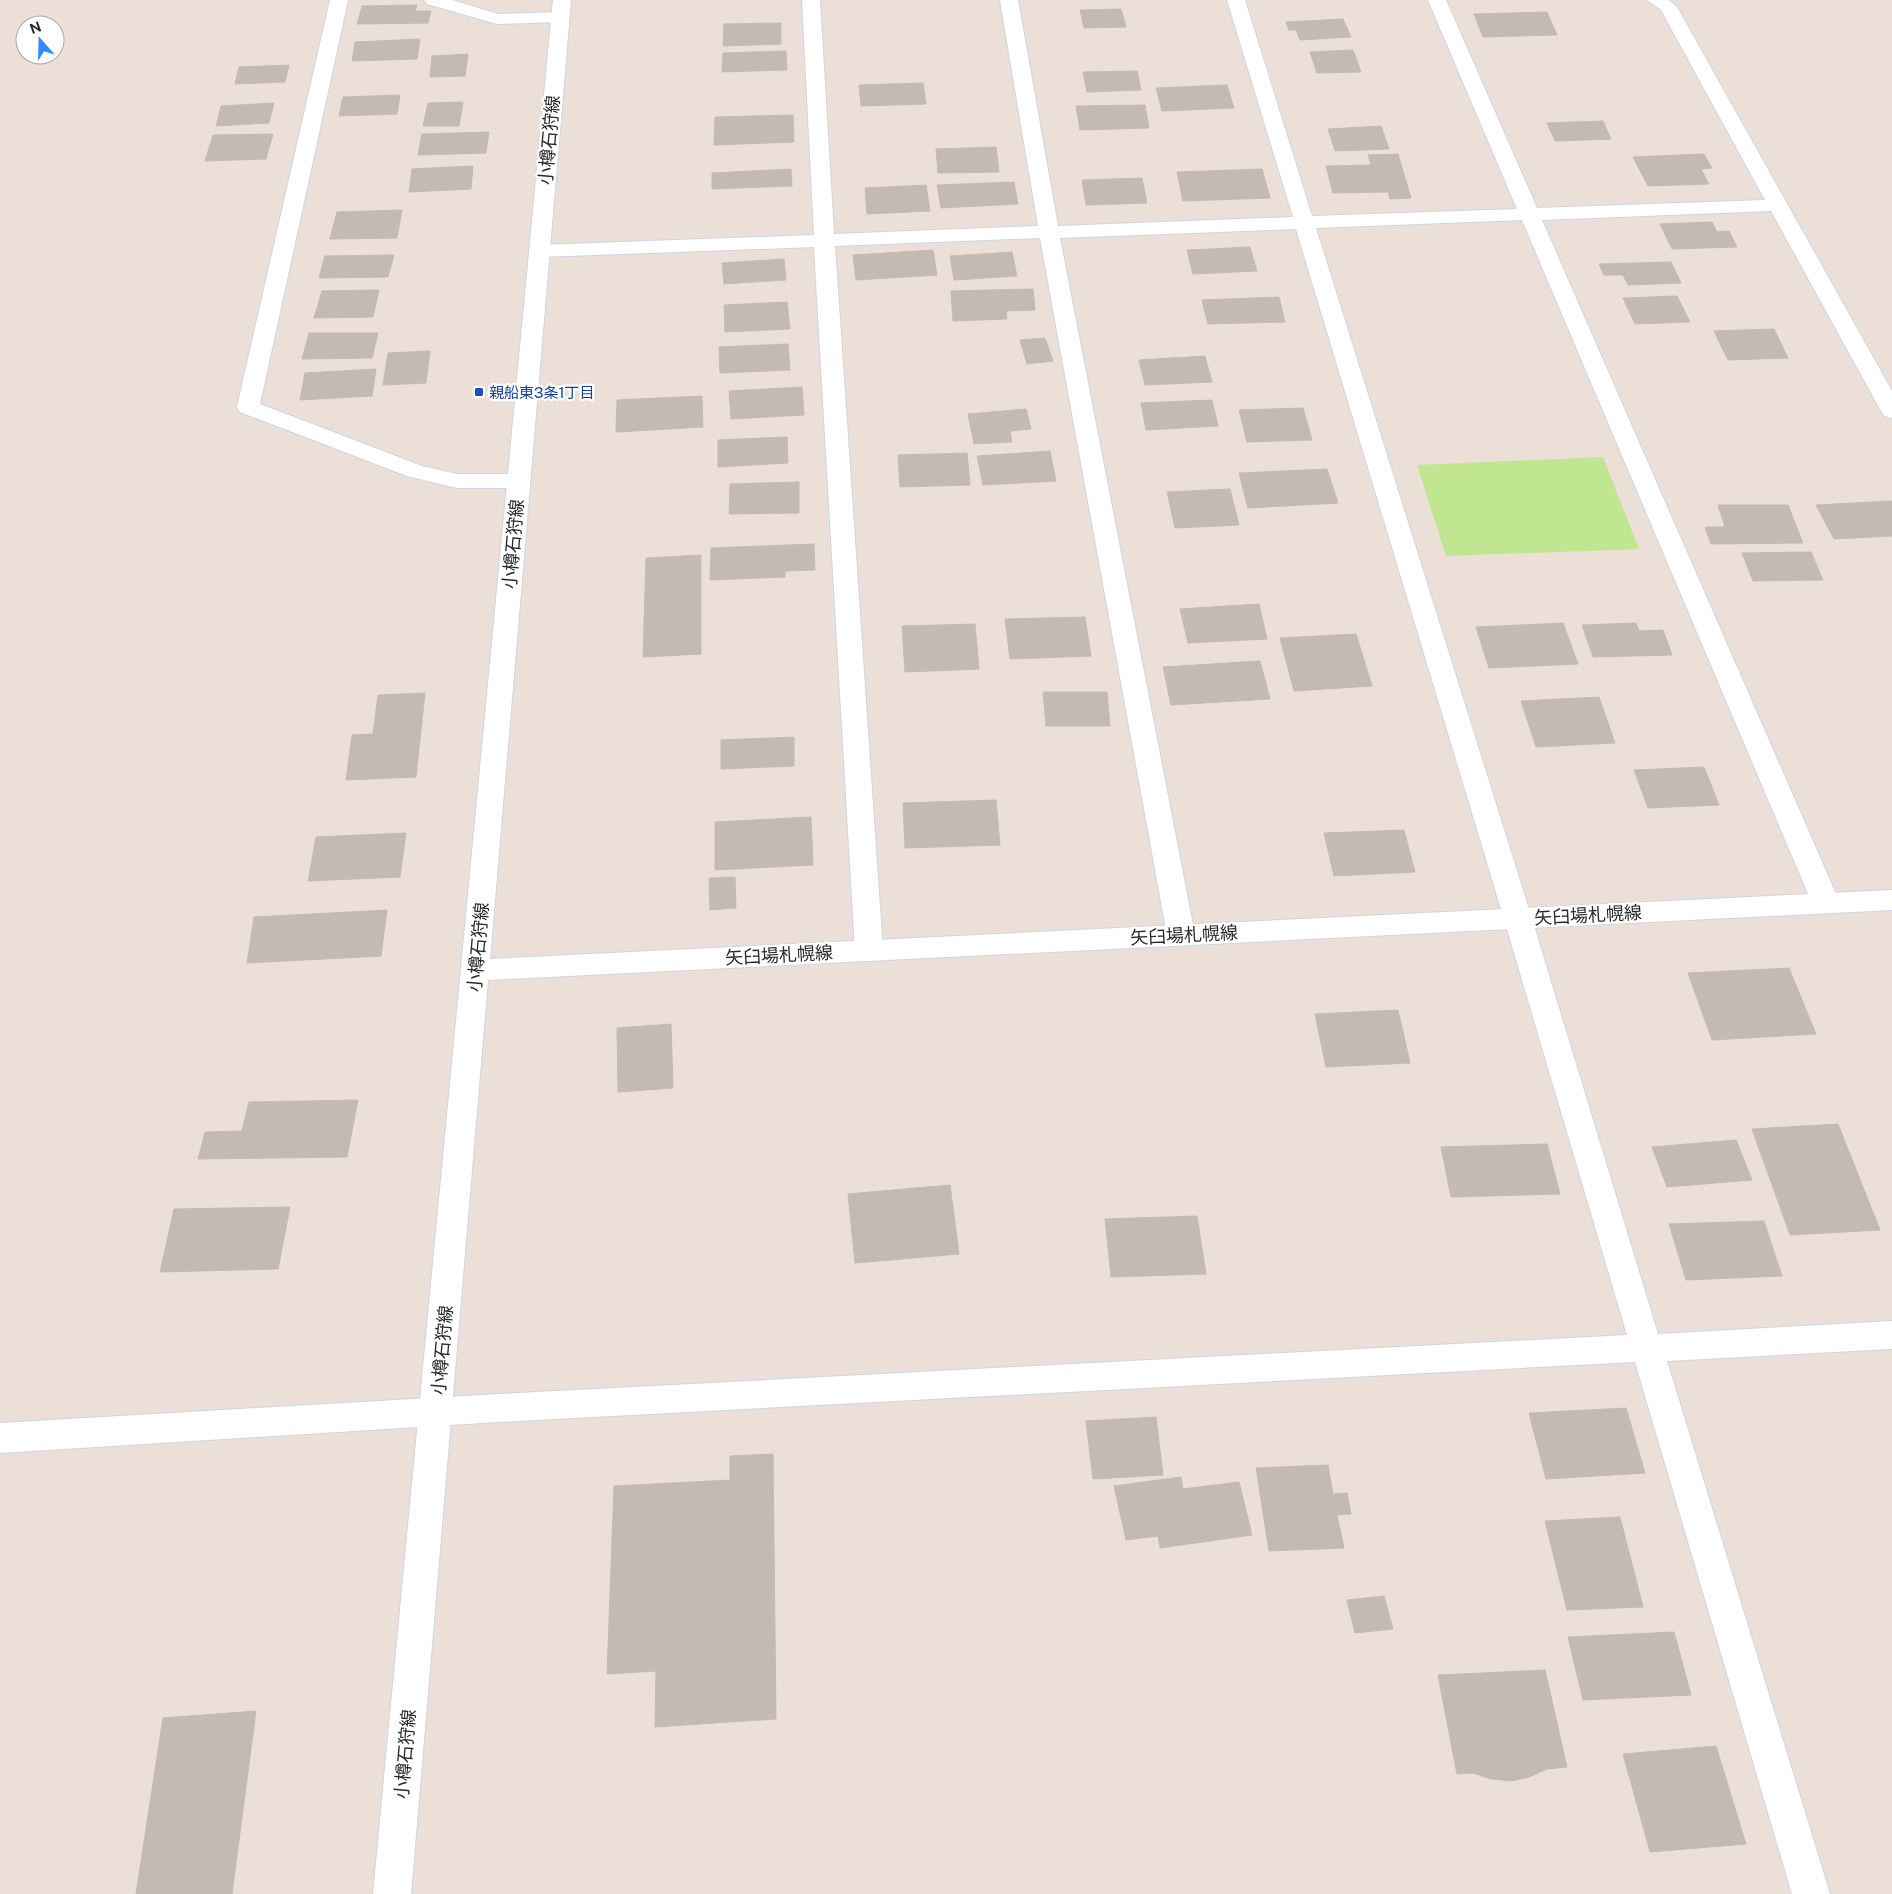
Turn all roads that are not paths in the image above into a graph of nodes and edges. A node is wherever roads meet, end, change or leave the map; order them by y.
1 (339, 0) edge
2 (433, 0) edge
3 (811, 0) edge
4 (1009, 0) edge
5 (1236, 0) edge
6 (1437, 0) edge
7 (1656, 0) edge
8 (561, 9) edge
9 (1778, 206) junction
10 (1529, 215) junction
11 (1305, 223) junction
12 (1049, 232) junction
13 (824, 240) junction
14 (539, 251) junction
15 (1892, 410) edge
16 (519, 481) junction
17 (1892, 900) edge
18 (1826, 903) junction
19 (1518, 918) junction
20 (1181, 935) junction
21 (869, 951) junction
22 (476, 970) junction
23 (1892, 1335) edge
24 (1647, 1348) junction
25 (436, 1412) junction
26 (0, 1438) edge
27 (392, 1894) edge
28 (1811, 1894) edge

1 - 16 street
2 - 8 street
3 - 13 street
4 - 12 street
5 - 11 street
6 - 10 street
7 - 9 street
8 - 14 street, 小樽石狩線
9 - 10 street
9 - 15 street
10 - 11 street
10 - 18 street
11 - 12 street
11 - 19 street
12 - 13 street
12 - 20 street
13 - 14 street
13 - 21 street
14 - 16 street, 小樽石狩線
16 - 22 street, 小樽石狩線
17 - 18 street, 矢臼場札幌線
18 - 19 street, 矢臼場札幌線
19 - 20 street, 矢臼場札幌線
19 - 24 street
20 - 21 street, 矢臼場札幌線
21 - 22 street, 矢臼場札幌線
22 - 25 street, 小樽石狩線
23 - 24 street
24 - 25 street
24 - 28 street
25 - 26 street
25 - 27 street, 小樽石狩線

